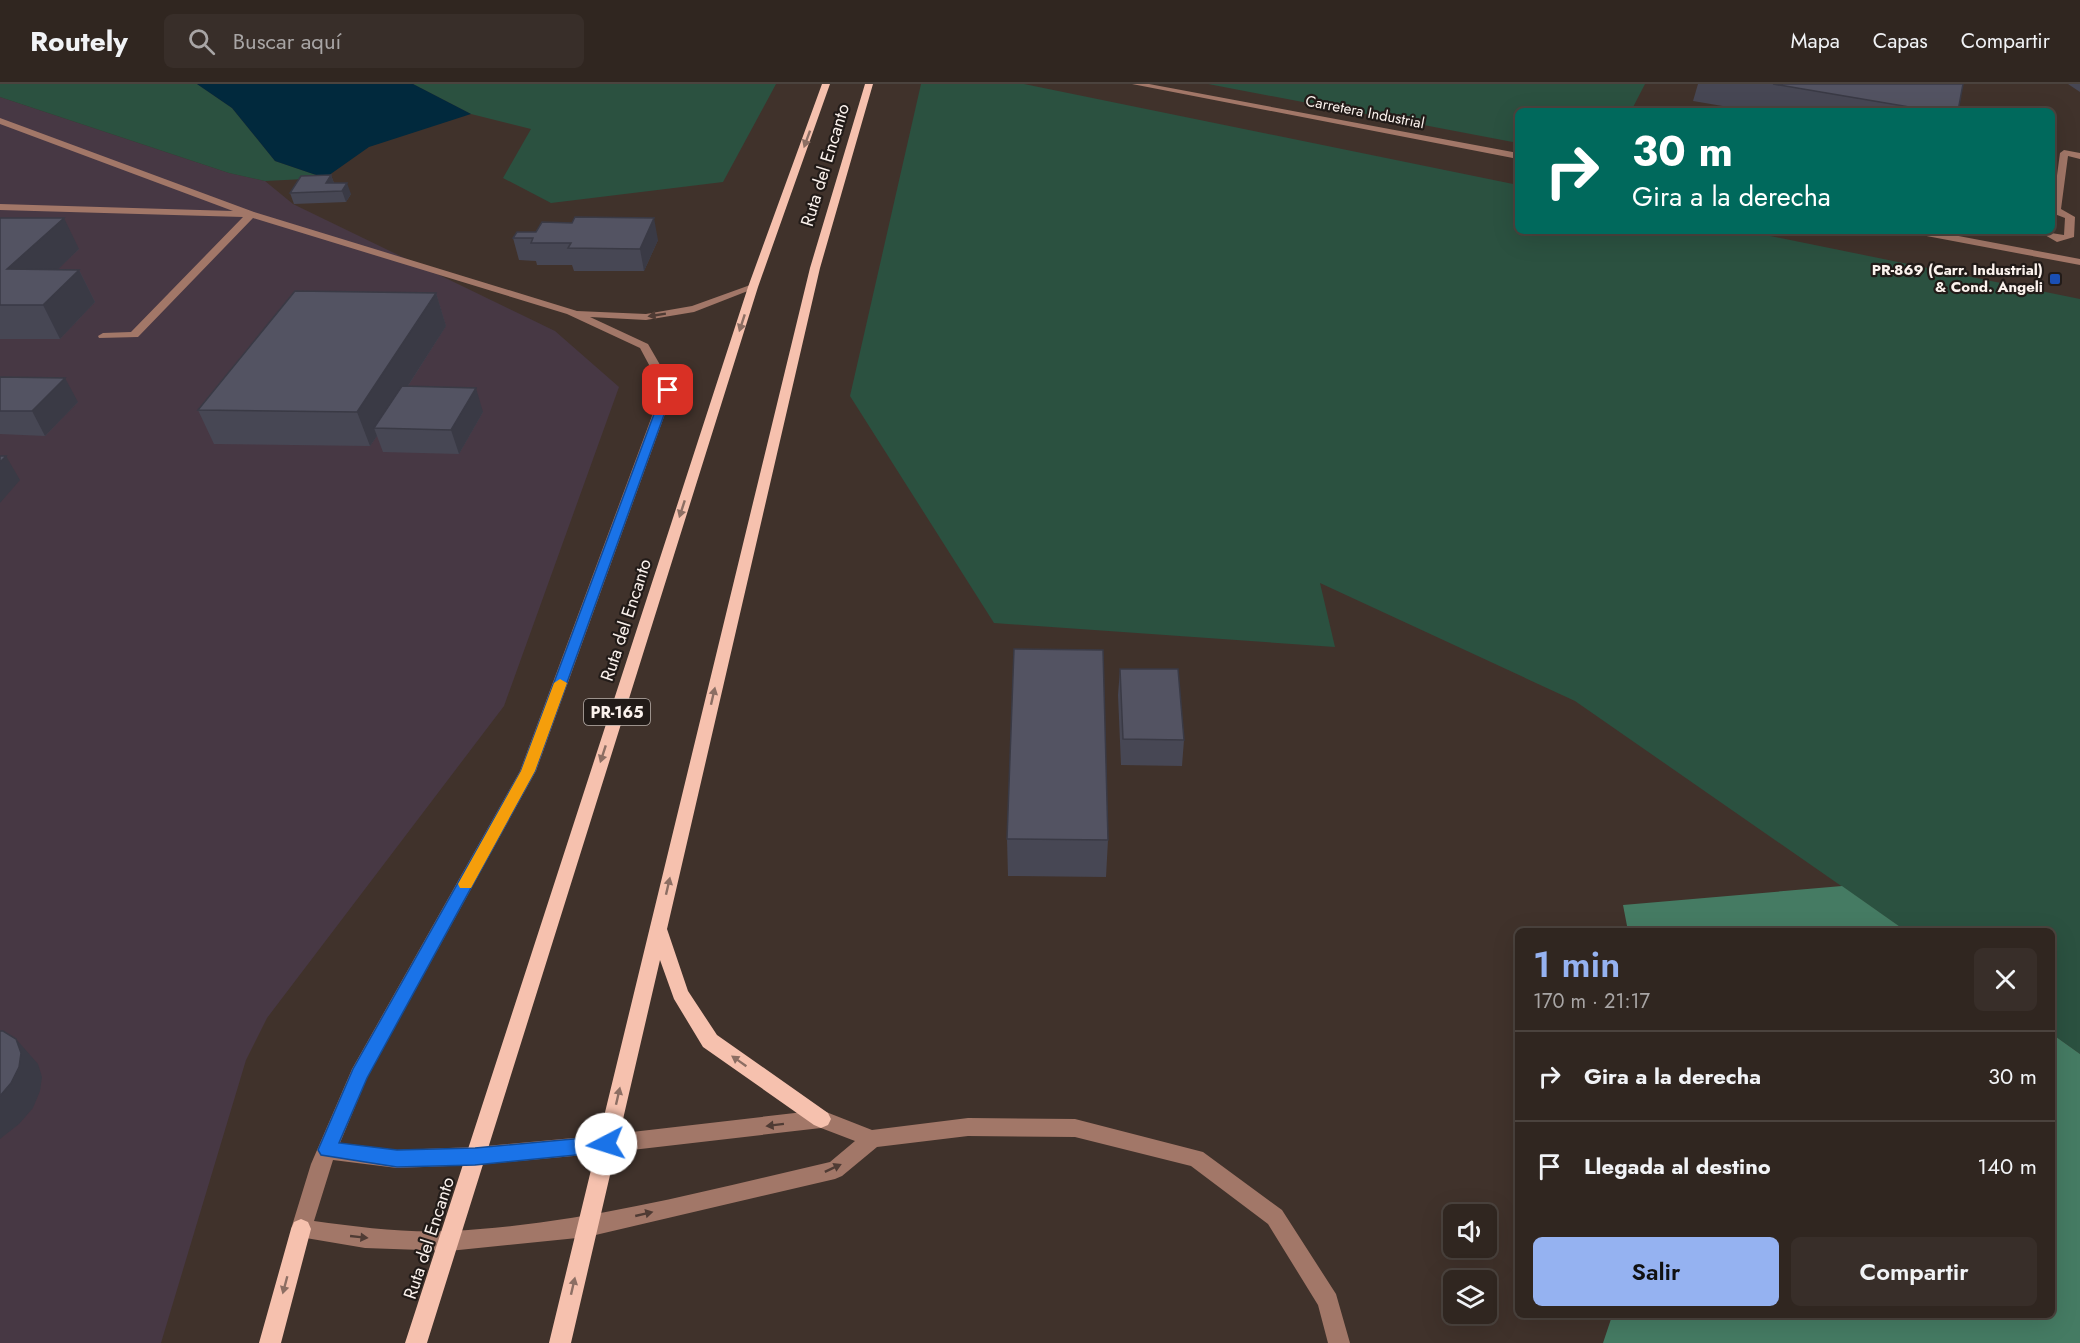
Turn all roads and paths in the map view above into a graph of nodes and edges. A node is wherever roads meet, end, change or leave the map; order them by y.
1 (826, 84) edge
2 (869, 84) edge
3 (1136, 84) edge
4 (0, 121) edge
5 (1515, 155) edge
6 (2080, 156) edge
7 (2056, 176) edge
8 (2055, 192) edge
9 (0, 207) edge
10 (2055, 209) edge
11 (251, 214) junction
12 (1932, 234) edge
13 (2048, 234) edge
14 (2057, 239) junction
15 (2056, 257) junction
16 (2080, 262) edge
17 (753, 287) junction
18 (571, 312) junction
19 (103, 336) dead end
20 (658, 928) junction
21 (821, 1119) junction
22 (872, 1139) junction
23 (606, 1144) junction
24 (327, 1150) junction
25 (475, 1156) junction
26 (587, 1227) junction
27 (302, 1229) junction
28 (448, 1241) junction
29 (270, 1343) edge
30 (416, 1343) edge
31 (560, 1343) edge
32 (1340, 1343) edge

1 -> 17 main road, Ruta del Encanto / PR-165
20 -> 2 main road, Ruta del Encanto
3 - 5 street, Carretera Industrial
4 - 11 street
6 - 7 street
7 - 8 street
9 - 11 street
10 - 14 street
11 - 18 street
11 - 19 street
12 - 15 street
13 - 14 street
14 - 15 street
15 - 16 street
17 -> 18 street
17 -> 25 main road, Ruta del Encanto / PR-165
18 - 24 street
21 -> 20 main road
23 -> 20 main road, Ruta del Encanto
21 - 22 street
21 -> 23 street
26 -> 22 street
22 - 32 street
23 - 25 street
23 - 26 main road, Ruta del Encanto
24 - 25 street
24 - 27 street
25 - 28 main road, Ruta del Encanto / PR-165
26 - 28 street
31 -> 26 main road, Ruta del Encanto
27 -> 28 street
27 -> 29 main road
28 - 30 main road, Ruta del Encanto / PR-165

